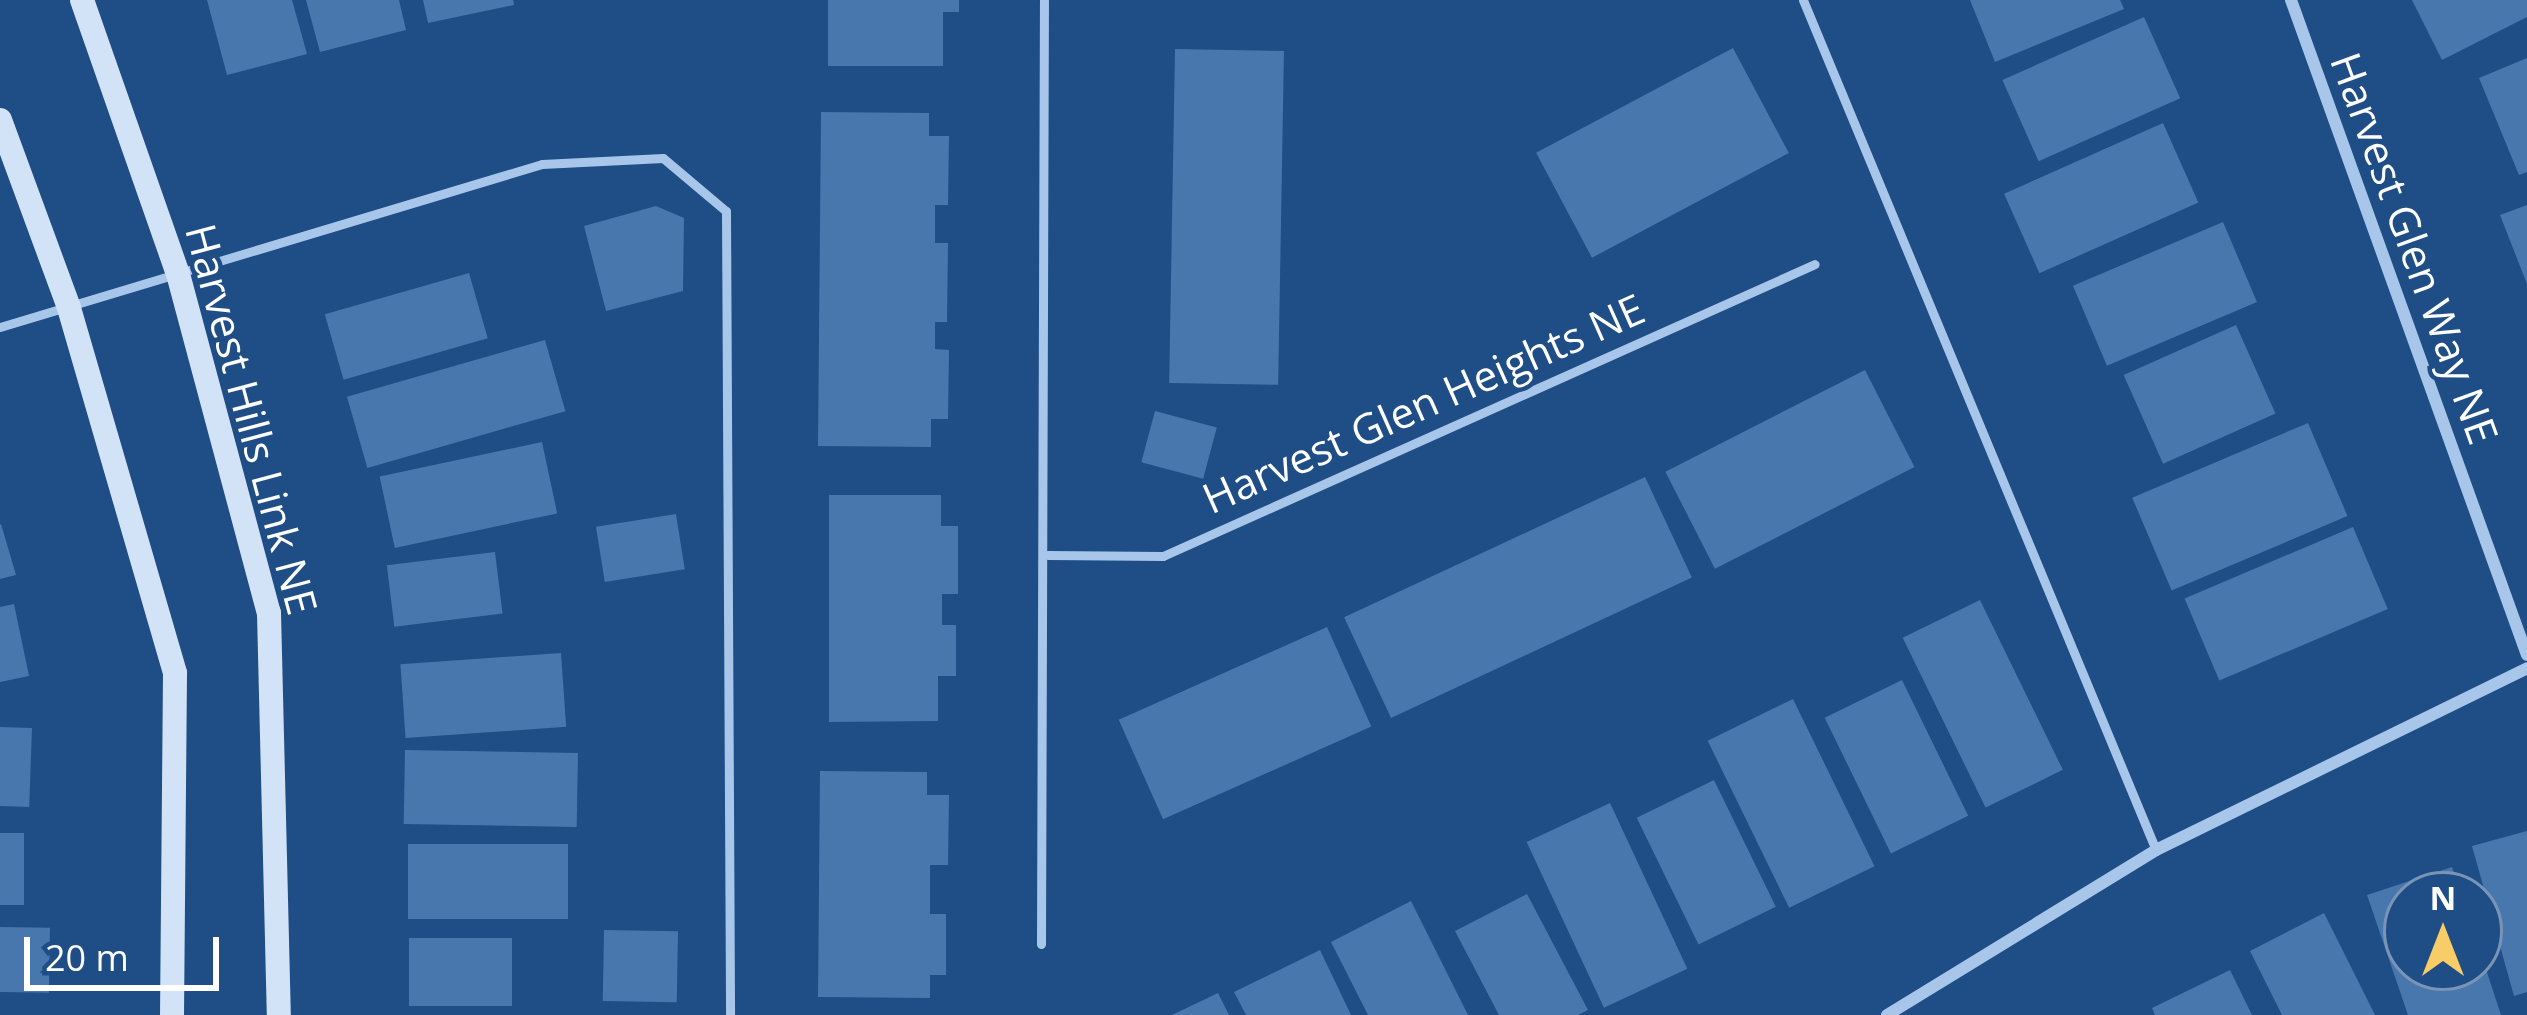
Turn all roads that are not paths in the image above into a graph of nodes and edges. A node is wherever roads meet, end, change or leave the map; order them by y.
1 (82, 0) edge
2 (1044, 0) edge
3 (1803, 0) edge
4 (2290, 0) edge
5 (0, 120) edge
6 (1815, 264) dead end
7 (178, 274) junction
8 (69, 308) junction
9 (0, 327) edge
10 (1048, 555) junction
11 (2527, 655) edge
12 (2527, 668) edge
13 (2156, 850) junction
14 (1041, 944) dead end
15 (172, 1015) edge
16 (279, 1015) edge
17 (730, 1015) edge
18 (1887, 1015) edge

1 - 7 street, Harvest Hills Link NE
2 - 10 lane
3 - 13 lane
4 - 11 street, Harvest Glen Way NE
5 - 8 street
6 - 10 lane, Harvest Glen Heights NE
7 - 8 lane
7 - 16 street, Harvest Hills Link NE
7 - 17 lane
8 - 9 lane
8 - 15 street
10 - 14 lane
12 - 13 street
13 - 18 street

